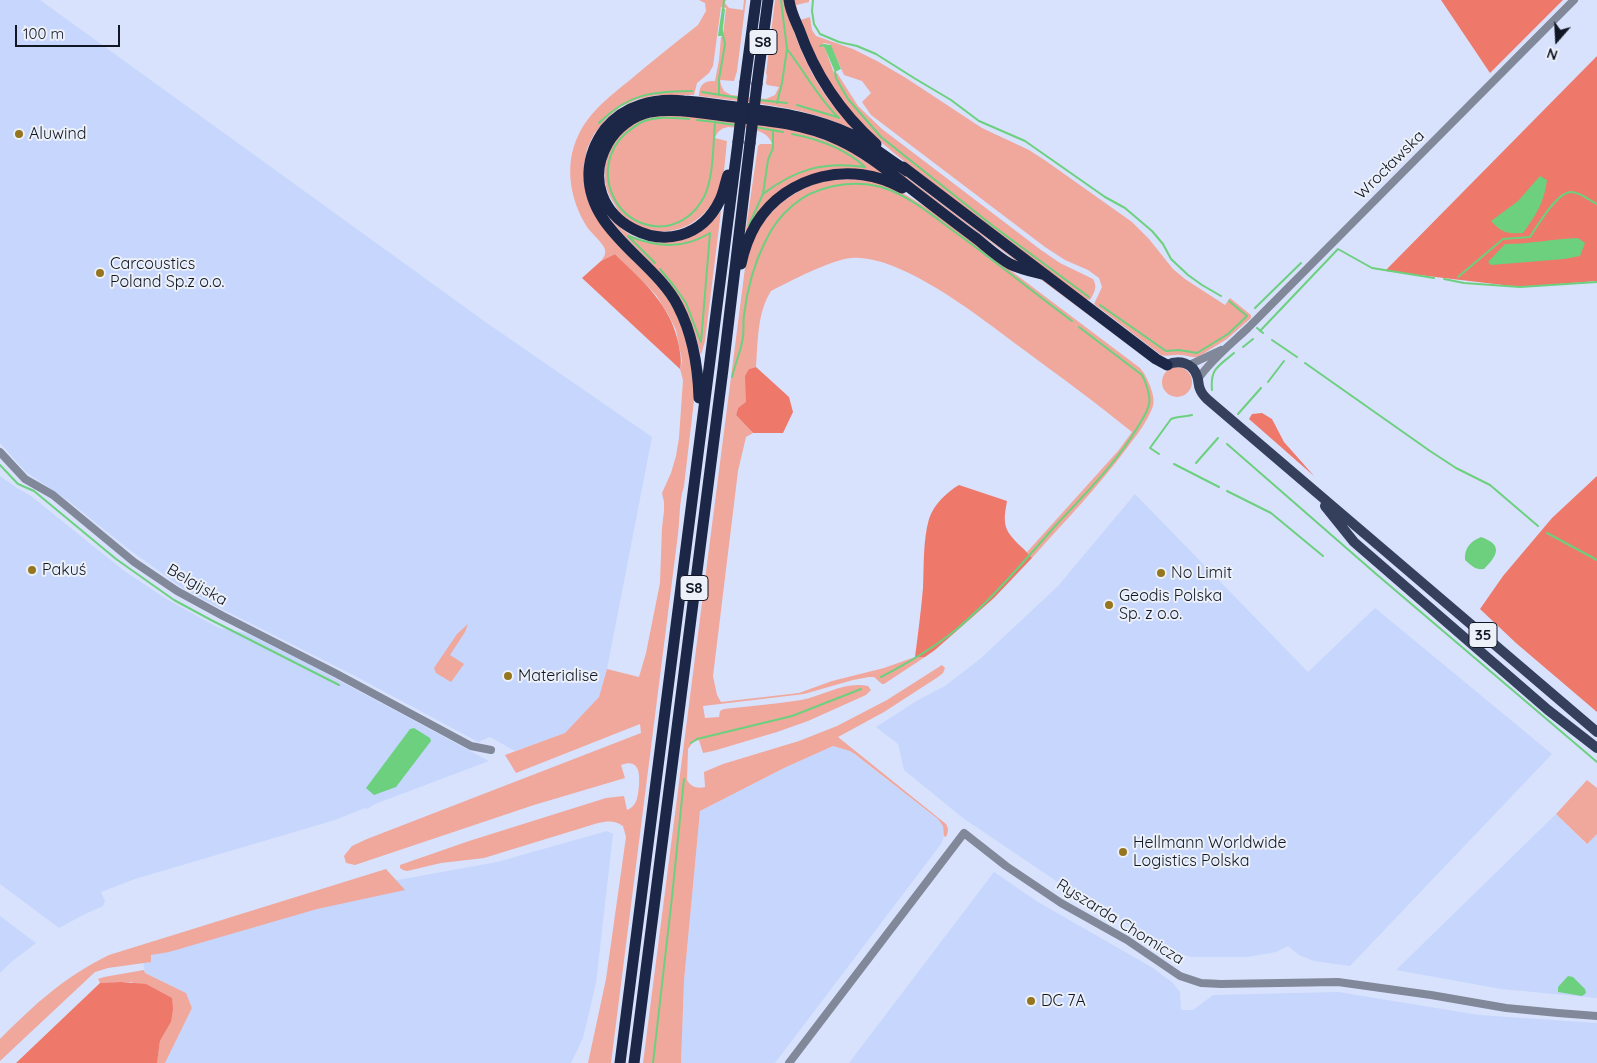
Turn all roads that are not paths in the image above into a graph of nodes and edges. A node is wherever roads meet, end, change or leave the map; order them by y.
1 (756, 0) edge
2 (768, 0) edge
3 (789, 0) edge
4 (1574, 0) edge
5 (738, 142) junction
6 (907, 171) junction
7 (933, 206) junction
8 (1046, 276) junction
9 (1225, 348) junction
10 (1167, 365) joint
11 (1189, 365) junction
12 (723, 369) junction
13 (1198, 379) junction
14 (700, 432) junction
15 (0, 452) edge
16 (1308, 486) junction
17 (1597, 732) edge
18 (1597, 748) edge
19 (491, 750) dead end
20 (1597, 1016) edge
21 (620, 1063) edge
22 (634, 1063) edge
23 (789, 1063) edge

1 - 5 highway, S8, bridge
2 - 12 highway, S8, bridge
3 - 6 highway
4 - 9 street, Wrocławska
5 - 7 highway
5 - 14 highway, S8
6 - 8 highway
6 - 14 highway
7 - 8 highway
7 - 12 highway
8 - 10 highway
9 - 11 street
9 - 13 street
10 - 11 main road
11 - 13 main road, 35
12 - 22 highway, S8
13 - 16 main road, 35
14 - 21 highway, S8
15 - 19 street, Belgijska
16 - 17 main road, 35
16 - 18 main road, 35
20 - 23 street, Ryszarda Chomicza

